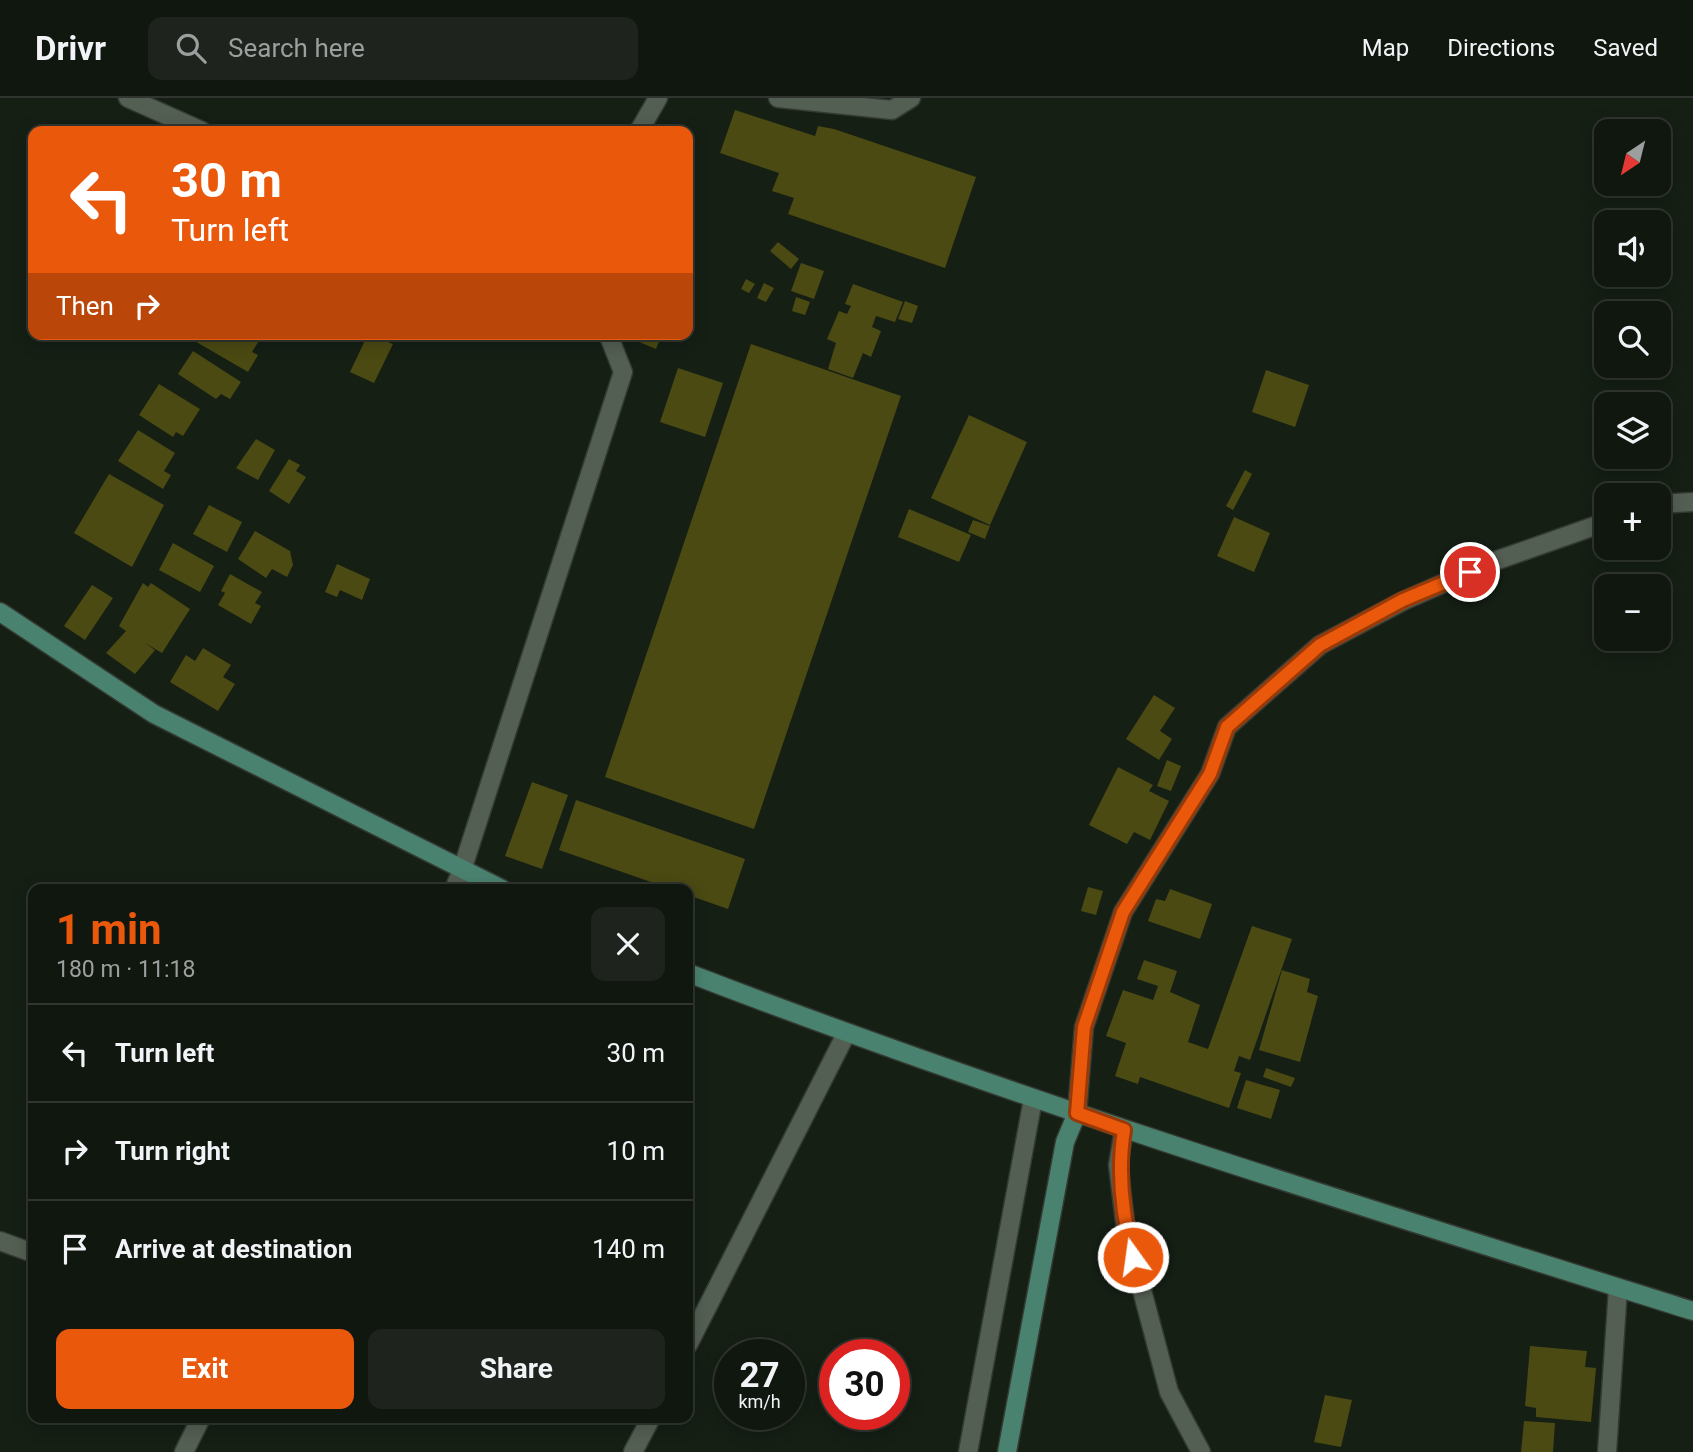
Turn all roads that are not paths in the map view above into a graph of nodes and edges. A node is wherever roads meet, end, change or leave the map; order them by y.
1 (128, 98) edge
2 (658, 98) edge
3 (778, 98) edge
4 (911, 98) edge
5 (191, 126) edge
6 (642, 126) edge
7 (610, 340) edge
8 (1693, 502) edge
9 (1671, 503) edge
10 (1594, 526) edge
11 (0, 612) edge
12 (463, 870) junction
13 (456, 884) edge
14 (492, 884) edge
15 (693, 975) edge
16 (846, 1034) junction
17 (1033, 1099) junction
18 (1077, 1113) junction
19 (1124, 1130) junction
20 (0, 1241) edge
21 (28, 1251) edge
22 (1618, 1288) junction
23 (1693, 1311) edge
24 (693, 1335) edge
25 (198, 1423) edge
26 (648, 1423) edge
27 (184, 1452) edge
28 (633, 1452) edge
29 (968, 1452) edge
30 (1007, 1452) edge
31 (1200, 1452) edge
32 (1607, 1452) edge

1 - 5 street
2 - 6 street
3 - 4 street
7 - 12 street
8 - 9 street
10 - 18 street
11 - 12 street
12 - 13 street
12 - 14 street
15 - 16 street
16 - 17 street
16 - 24 street
17 - 18 street
17 - 29 street
18 - 19 street
18 - 30 street
19 - 22 street
19 - 31 street
20 - 21 street
22 - 23 street
22 - 32 street
25 - 27 street
26 - 28 street

